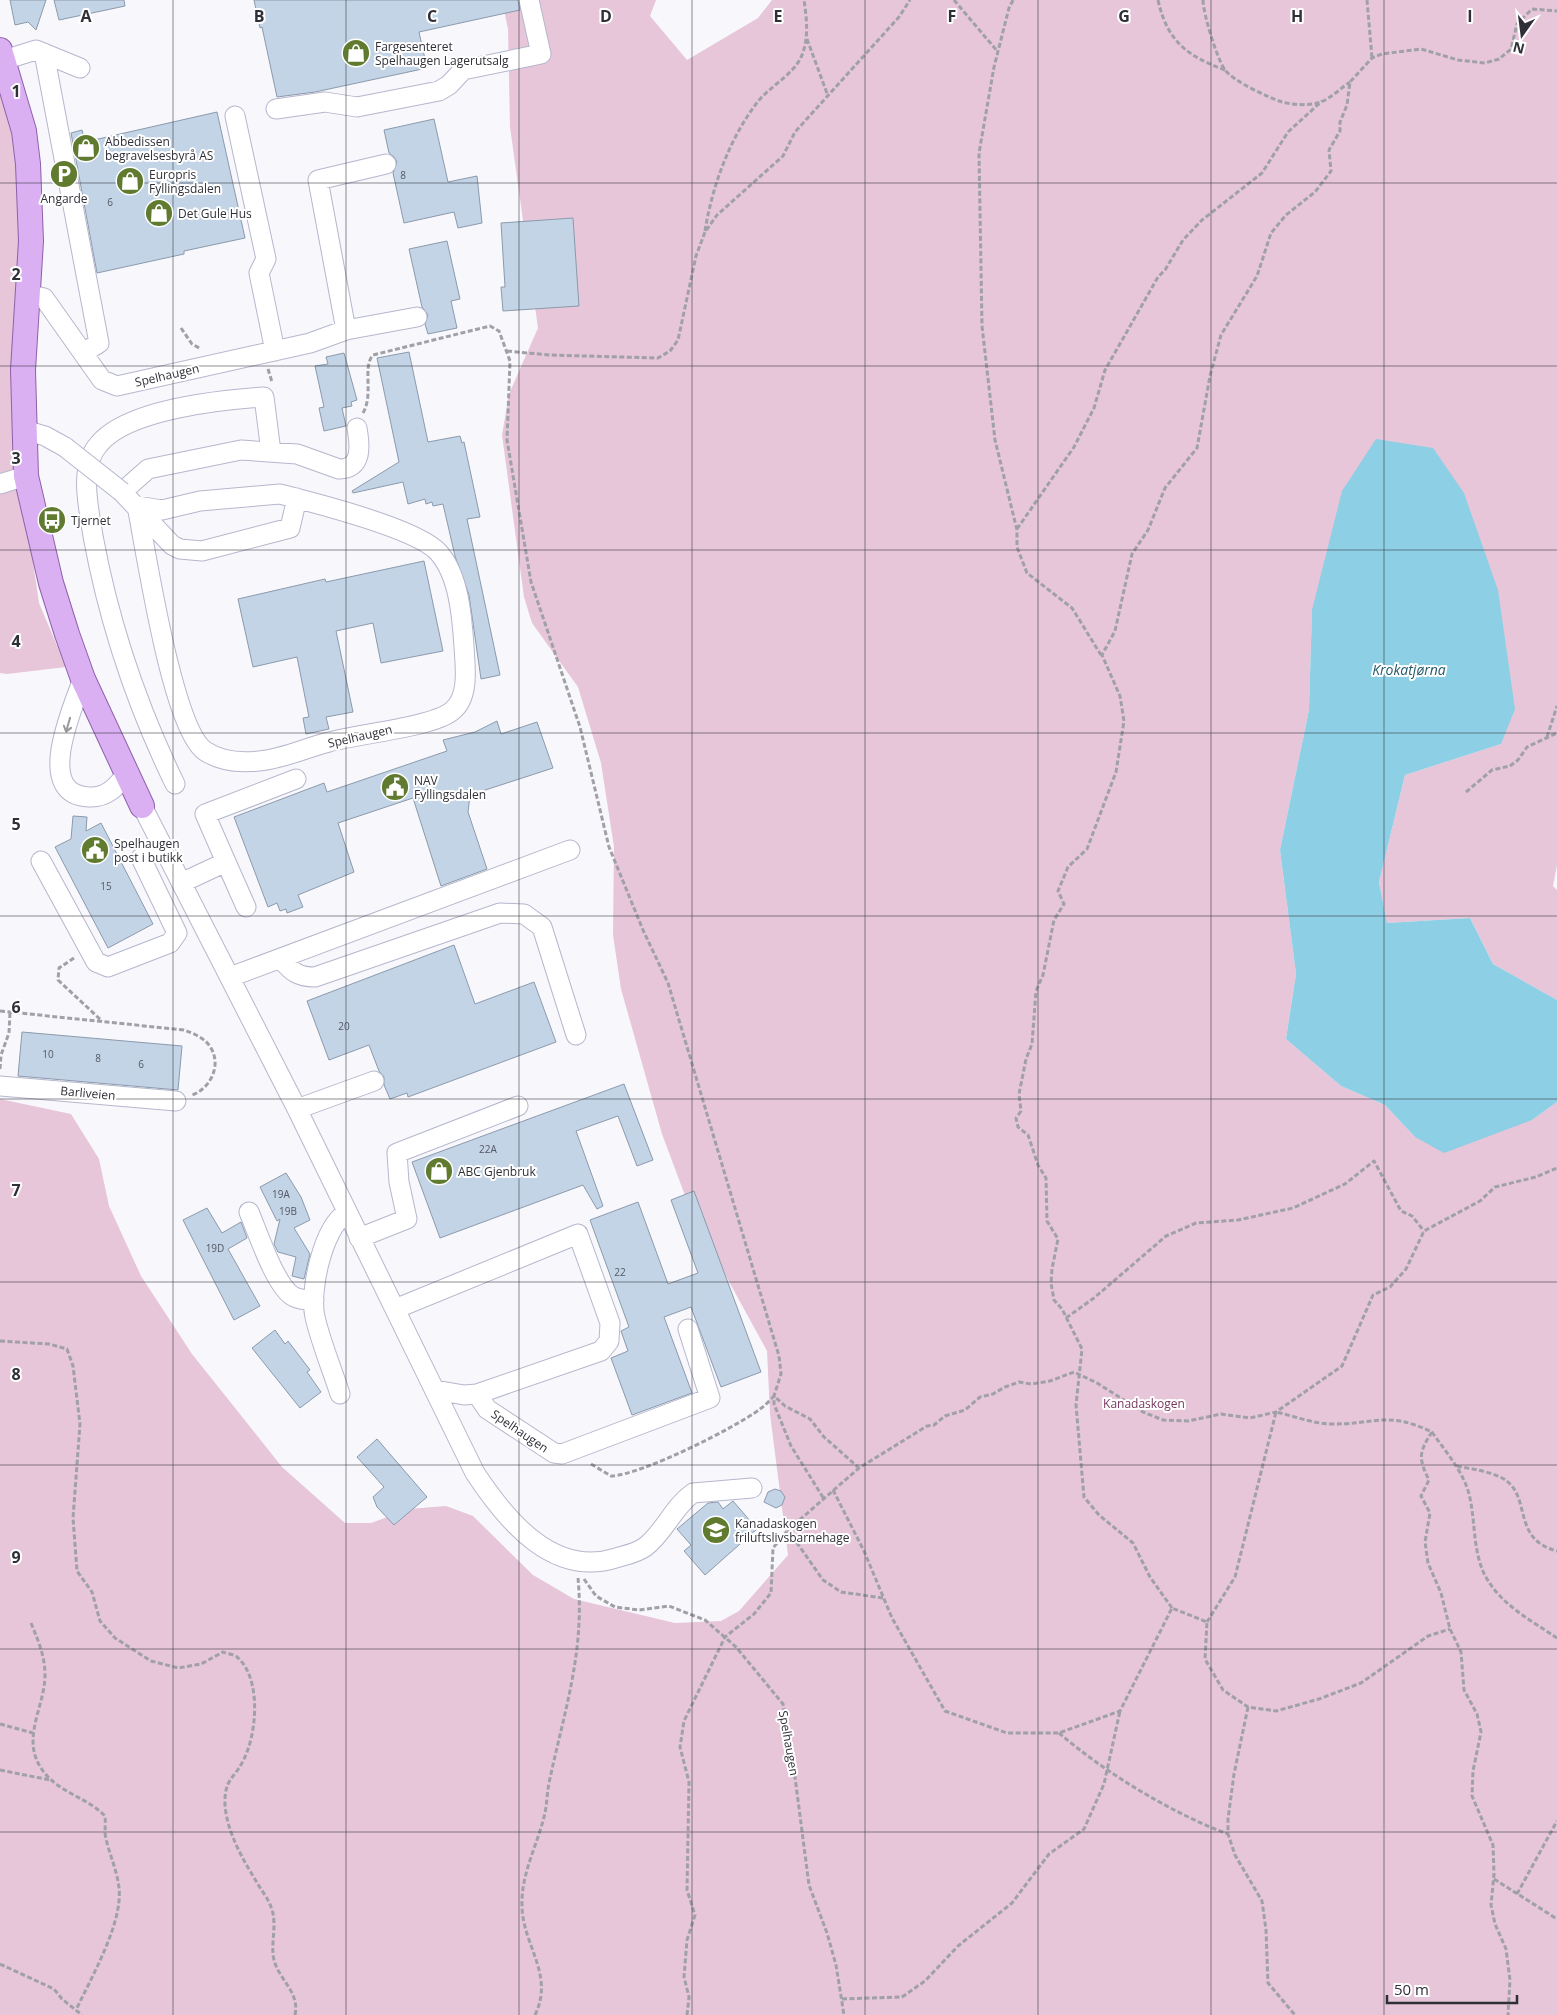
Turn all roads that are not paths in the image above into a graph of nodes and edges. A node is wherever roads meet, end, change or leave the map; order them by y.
1 (529, 0) edge
2 (44, 53) junction
3 (2, 55) edge
4 (80, 68) dead end
5 (276, 109) dead end
6 (235, 116) dead end
7 (386, 164) dead end
8 (28, 294) junction
9 (417, 317) dead end
10 (346, 330) junction
11 (269, 352) junction
12 (83, 353) junction
13 (358, 428) road end
14 (25, 430) junction
15 (271, 452) junction
16 (26, 476) junction
17 (0, 484) edge
18 (122, 492) junction
19 (297, 498) junction
20 (137, 506) junction
21 (83, 679) junction
22 (126, 774) junction
23 (296, 779) dead end
24 (175, 784) dead end
25 (142, 806) joint
26 (162, 847) junction
27 (570, 850) dead end
28 (41, 861) dead end
29 (226, 862) junction
30 (181, 883) junction
31 (246, 907) dead end
32 (281, 959) junction
33 (230, 977) junction
34 (576, 1035) dead end
35 (374, 1081) dead end
36 (0, 1086) edge
37 (176, 1101) road end
38 (518, 1106) dead end
39 (297, 1109) junction
40 (249, 1212) dead end
41 (346, 1214) junction
42 (359, 1238) junction
43 (314, 1300) junction
44 (395, 1309) junction
45 (688, 1329) dead end
46 (340, 1394) dead end
47 (478, 1394) junction
48 (438, 1395) junction
49 (752, 1488) dead end

1 - 5 street
2 - 3 street
2 - 4 street
2 - 12 street
3 - 8 main road
6 - 11 street
7 - 10 street
8 - 12 street, Spelhaugen
8 - 14 main road
9 - 10 street, Spelhaugen
10 - 11 street, Spelhaugen
11 - 12 street, Spelhaugen
13 - 15 street
14 - 16 main road
14 - 18 street, bridge
15 - 18 street
15 - 24 street
16 - 17 street
16 - 21 main road
18 - 20 street
19 - 20 street, Spelhaugen
19 - 20 street
19 - 20 street, Spelhaugen
21 - 22 main road
21 -> 22 street
22 - 25 main road
23 - 29 street
25 - 26 street
26 - 28 street
26 - 30 street
27 - 32 street
29 - 30 street
29 - 31 street
30 - 33 street
32 - 33 street
32 - 34 street
33 - 39 street
35 - 39 street
36 - 37 street, Barliveien
38 - 42 street
39 - 41 street
40 - 43 street
41 - 42 street
41 - 43 street
42 - 44 street
43 - 46 street
44 - 47 street
44 - 48 street
45 - 47 street, Spelhaugen
47 - 48 street
48 - 49 street

